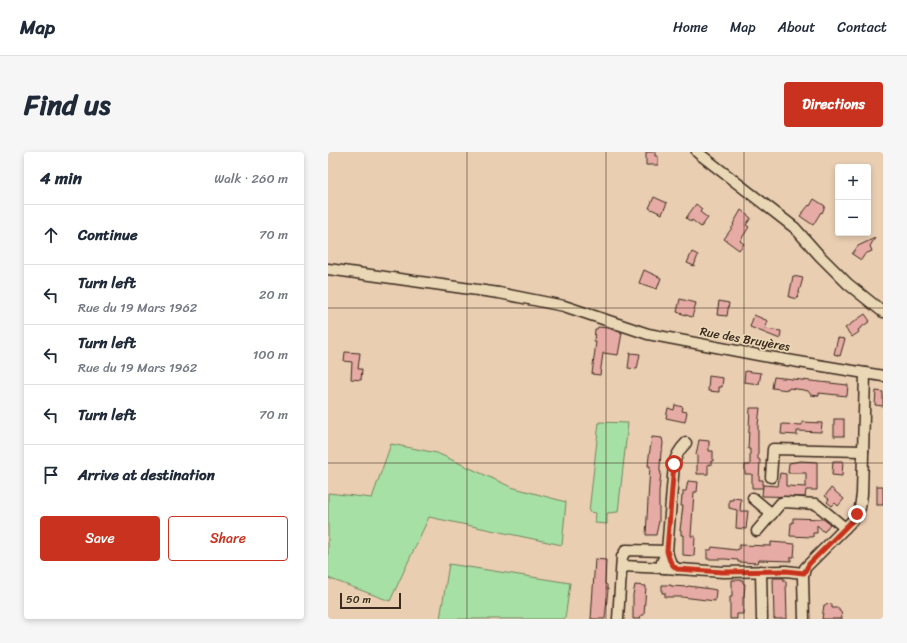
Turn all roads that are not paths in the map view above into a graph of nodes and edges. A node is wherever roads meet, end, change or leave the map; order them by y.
1 (698, 153) edge
2 (328, 269) edge
3 (883, 312) edge
4 (865, 373) junction
5 (883, 376) edge
6 (686, 443) dead end
7 (863, 451) junction
8 (770, 477) dead end
9 (753, 498) dead end
10 (772, 514) junction
11 (845, 528) junction
12 (757, 531) dead end
13 (667, 551) junction
14 (622, 566) junction
15 (665, 568) junction
16 (677, 569) junction
17 (761, 571) junction
18 (804, 573) junction
19 (618, 619) edge
20 (762, 619) edge
21 (804, 619) edge

1 - 3 street
2 - 4 street, Rue des Bruyères
4 - 5 street, Rue des Bruyères
4 - 7 street
6 - 13 street
7 - 8 street
7 - 11 street
9 - 10 street
10 - 11 street
10 - 12 street
11 - 18 street
13 - 14 street
13 - 15 street
13 - 16 street
14 - 15 street
14 - 19 street
15 - 16 street
16 - 17 street
17 - 18 street
17 - 20 street
18 - 21 street

